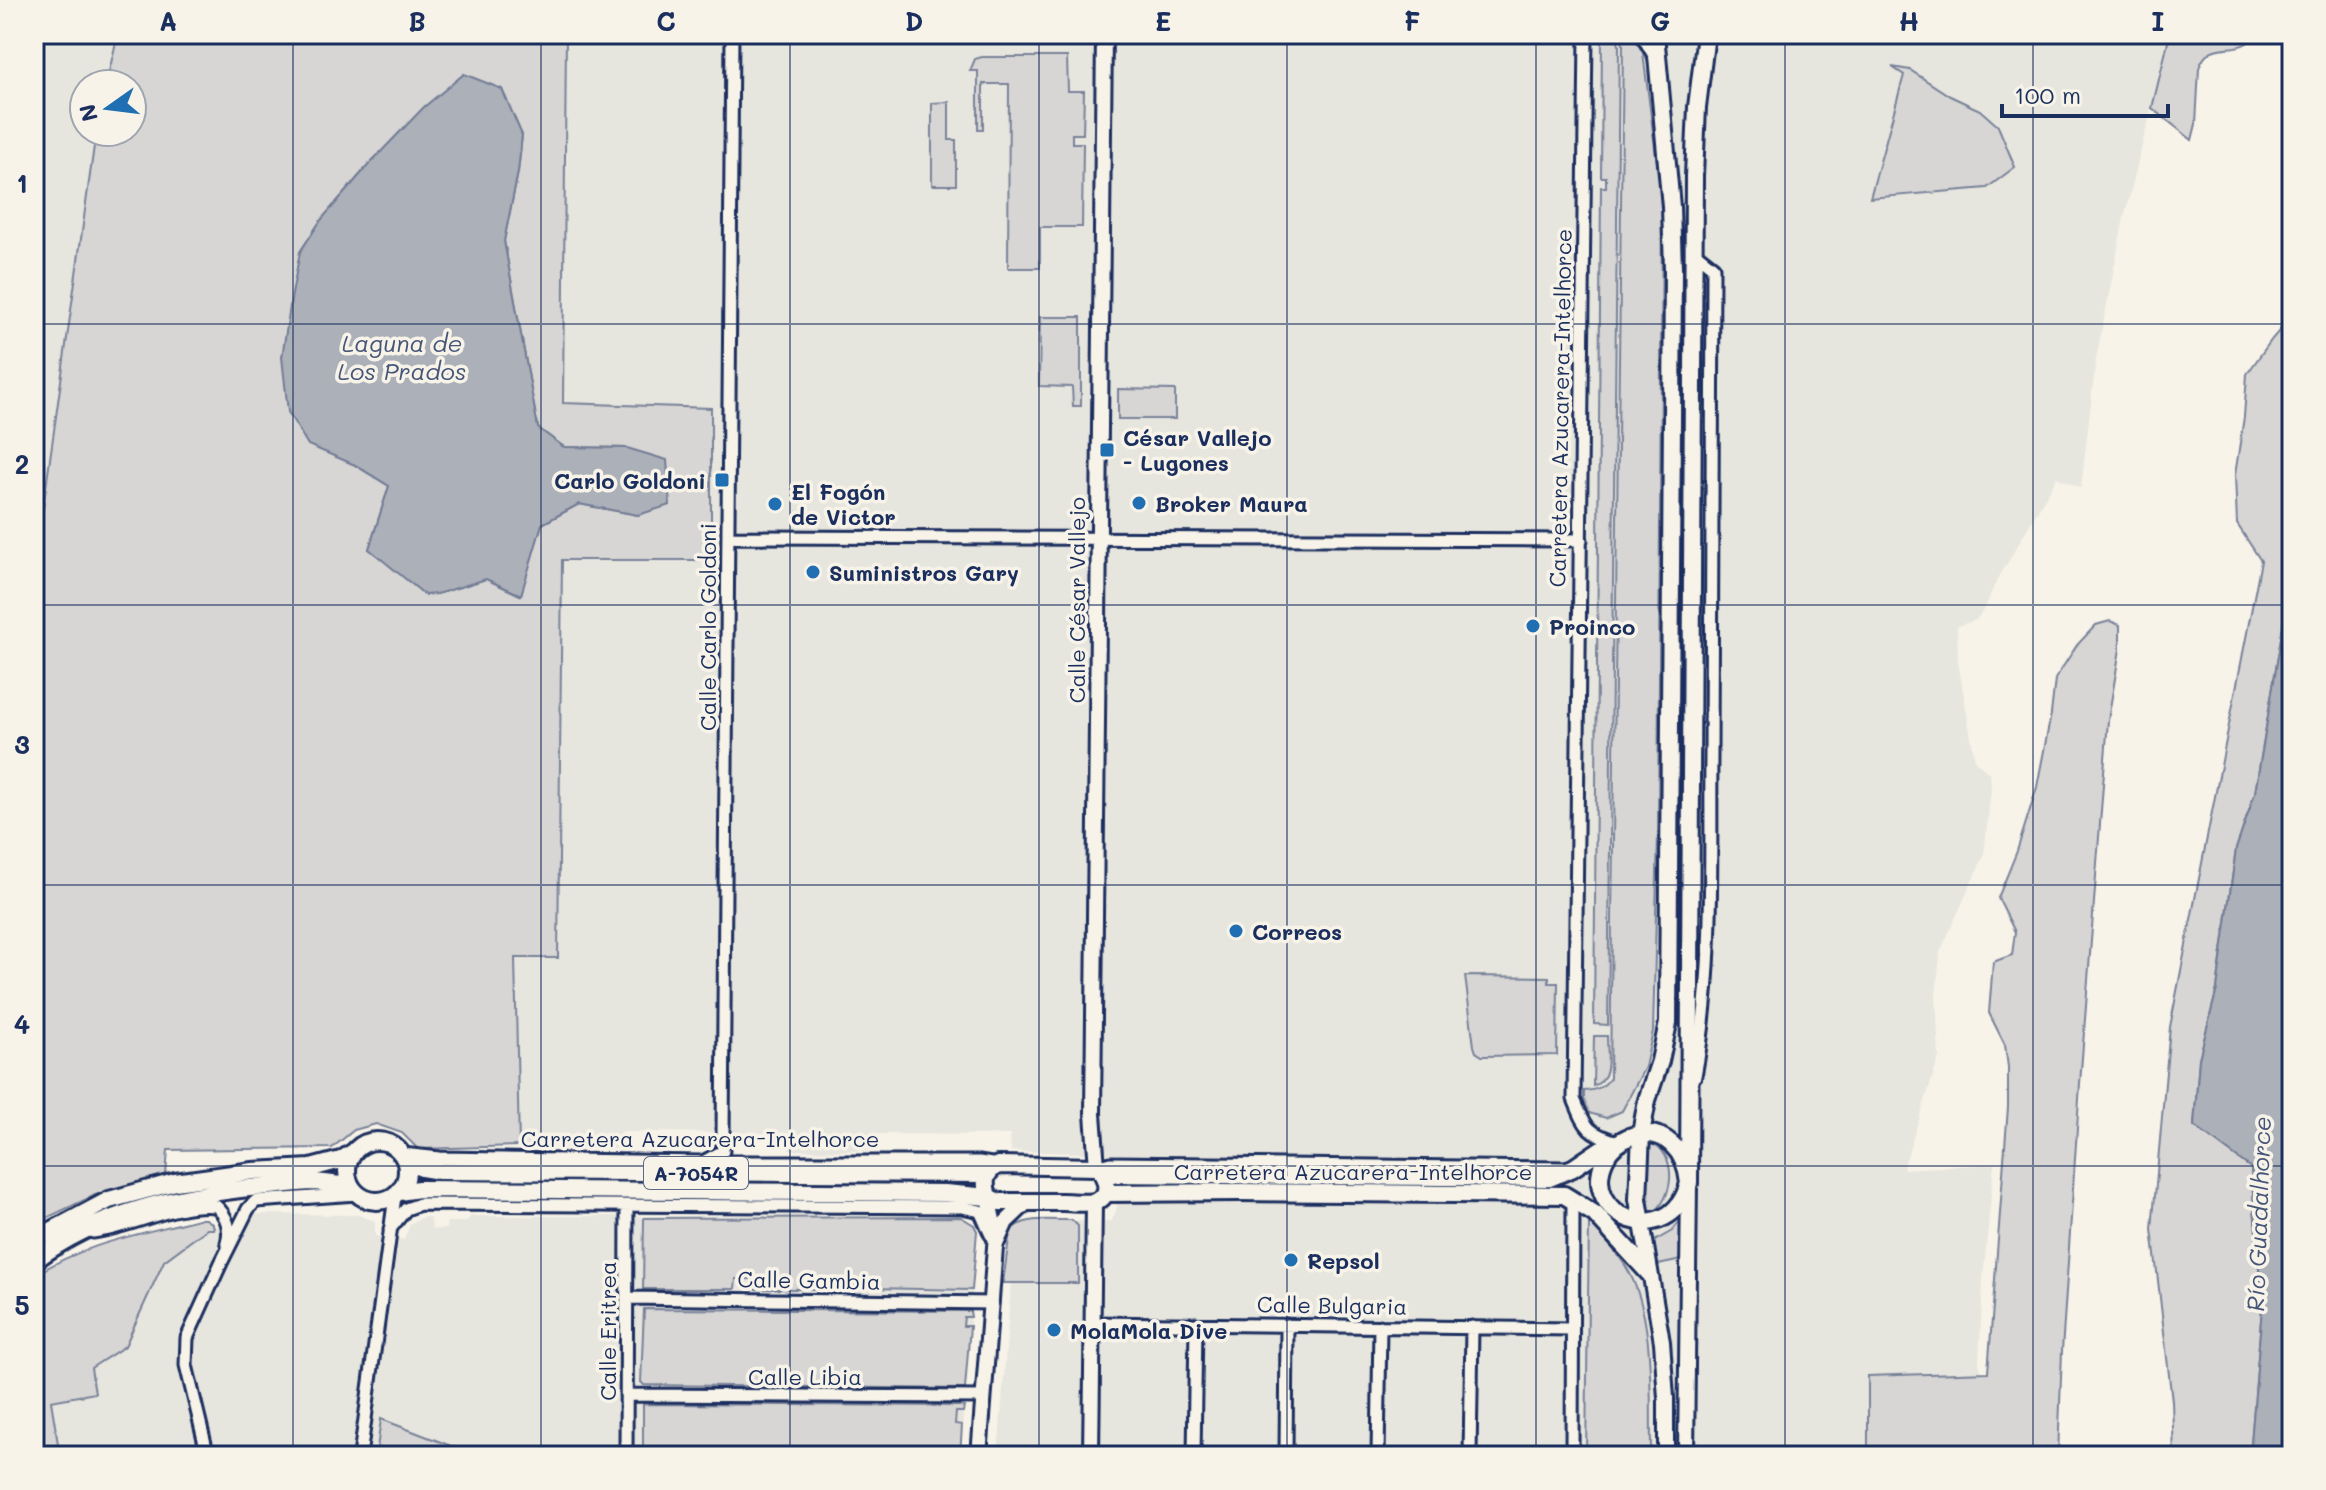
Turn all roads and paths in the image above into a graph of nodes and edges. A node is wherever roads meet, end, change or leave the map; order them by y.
1 (732, 34) edge
2 (1104, 34) edge
3 (1586, 34) edge
4 (1643, 34) edge
5 (1655, 34) edge
6 (1706, 34) edge
7 (1656, 56) junction
8 (728, 537) junction
9 (1098, 538) junction
10 (1581, 540) junction
11 (1641, 1134) junction
12 (1618, 1143) junction
13 (352, 1153) junction
14 (404, 1158) junction
15 (703, 1162) junction
16 (993, 1170) junction
17 (1101, 1171) junction
18 (1689, 1183) junction
19 (354, 1190) junction
20 (397, 1194) junction
21 (962, 1195) junction
22 (988, 1197) junction
23 (1100, 1197) junction
24 (1573, 1201) junction
25 (1027, 1202) junction
26 (439, 1204) junction
27 (627, 1206) junction
28 (921, 1208) junction
29 (1595, 1214) junction
30 (1620, 1216) junction
31 (1642, 1223) junction
32 (390, 1229) junction
33 (81, 1232) junction
34 (34, 1240) edge
35 (994, 1245) junction
36 (34, 1261) edge
37 (221, 1263) junction
38 (1649, 1273) junction
39 (627, 1298) junction
40 (992, 1303) junction
41 (1092, 1323) junction
42 (1196, 1324) junction
43 (1287, 1325) junction
44 (1380, 1326) junction
45 (1472, 1327) junction
46 (1571, 1329) junction
47 (626, 1395) junction
48 (984, 1397) junction
49 (208, 1456) edge
50 (360, 1456) edge
51 (626, 1456) edge
52 (979, 1456) edge
53 (1091, 1456) edge
54 (1194, 1456) edge
55 (1286, 1456) edge
56 (1378, 1456) edge
57 (1470, 1456) edge
58 (1572, 1456) edge
59 (1666, 1456) edge
60 (1686, 1456) edge

1 - 8 street, Calle Carlo Goldoni
2 - 9 street, Calle César Vallejo
3 - 10 street, Carretera Azucarera-Intelhorce
4 - 7 street
5 - 7 main road
6 - 18 main road
7 - 11 main road
8 - 9 street
8 - 15 street, Calle Carlo Goldoni
9 - 10 street
9 - 17 street, Calle César Vallejo
10 - 12 street, Carretera Azucarera-Intelhorce
11 - 12 main road, Carretera Azucarera-Intelhorce
11 - 18 main road
11 - 31 main road
12 - 17 main road, Carretera Azucarera-Intelhorce
12 - 30 main road
13 - 14 main road, A-7054R
13 - 19 main road
13 - 34 main road, A-7054R
14 - 15 street, Carretera Azucarera-Intelhorce
14 - 16 main road, Carretera Azucarera-Intelhorce / A-7054R
14 - 20 main road
15 - 16 street, Carretera Azucarera-Intelhorce
16 - 17 main road, A-7054R
16 - 22 main road
17 - 23 main road
18 - 31 main road
18 - 60 street
19 - 20 main road, A-7054R
19 - 33 main road, A-7054R
19 - 37 street
20 - 21 main road, A-7054R
20 - 26 street
20 - 32 street
21 - 22 main road, A-7054R
21 - 28 street
22 - 25 main road, A-7054R
22 - 35 street
23 - 24 main road, Carretera Azucarera-Intelhorce
23 - 25 main road, A-7054R
23 - 41 street
24 - 29 main road, Carretera Azucarera-Intelhorce
24 - 46 street
25 - 35 street
26 - 27 street
26 - 32 street
27 - 28 street
27 - 39 street, Calle Eritrea
28 - 35 street
29 - 30 main road, Carretera Azucarera-Intelhorce
29 - 38 main road, Carretera Azucarera-Intelhorce
30 - 31 main road, Carretera Azucarera-Intelhorce
31 - 38 street
32 - 50 street
33 - 36 main road, A-7054R
33 - 37 street
35 - 40 street
37 - 49 street
38 - 59 street
39 - 40 street, Calle Gambia
39 - 47 street, Calle Eritrea
40 - 48 street
41 - 42 street, Calle Bulgaria
41 - 53 street
42 - 43 street, Calle Bulgaria
42 - 54 street
43 - 44 street, Calle Bulgaria
43 - 55 street
44 - 45 street, Calle Bulgaria
44 - 56 street
45 - 46 street, Calle Bulgaria
45 - 57 street
46 - 58 street
47 - 48 street, Calle Libia
47 - 51 street, Calle Eritrea
48 - 52 street

